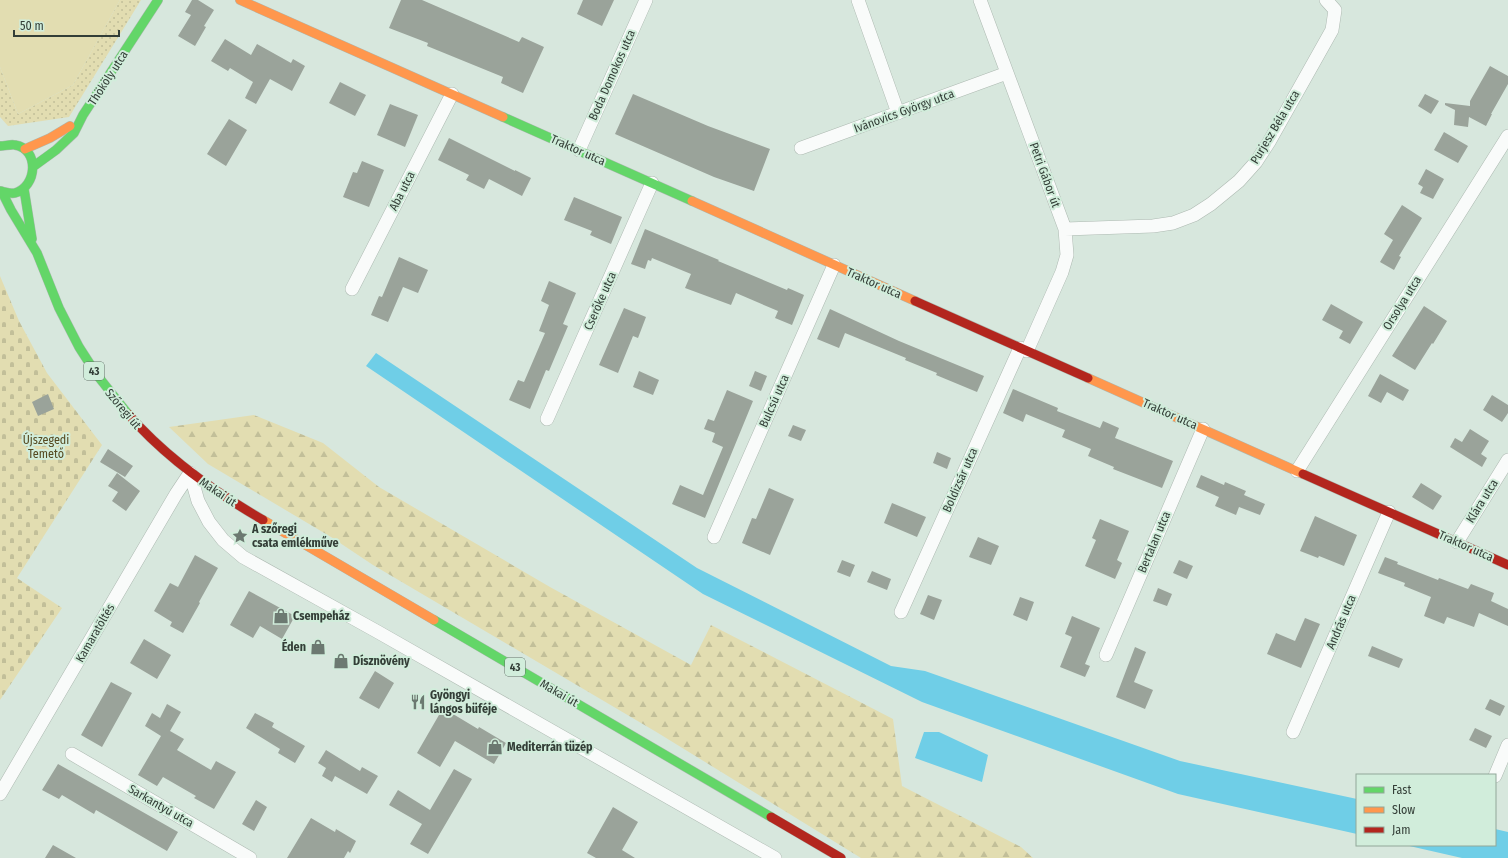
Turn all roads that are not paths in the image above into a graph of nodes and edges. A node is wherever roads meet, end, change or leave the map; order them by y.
1 (158, 0) edge
2 (240, 0) edge
3 (646, 0) edge
4 (858, 0) edge
5 (980, 0) edge
6 (1330, 5) edge
7 (1007, 73) junction
8 (452, 94) junction
9 (898, 113) junction
10 (83, 115) junction
11 (0, 136) edge
12 (1508, 136) edge
13 (3, 145) edge
14 (801, 148) dead end
15 (25, 149) junction
16 (579, 150) junction
17 (34, 166) junction
18 (652, 183) junction
19 (24, 189) junction
20 (1, 191) edge
21 (1065, 229) junction
22 (33, 245) junction
23 (834, 265) junction
24 (352, 288) dead end
25 (1023, 349) junction
26 (547, 419) dead end
27 (1203, 429) junction
28 (1508, 460) edge
29 (1296, 471) junction
30 (190, 473) junction
31 (1389, 512) junction
32 (714, 537) dead end
33 (1457, 542) junction
34 (1508, 565) edge
35 (901, 612) dead end
36 (1106, 655) dead end
37 (1294, 732) dead end
38 (1508, 745) edge
39 (72, 754) dead end
40 (1496, 774) edge
41 (0, 794) edge
42 (250, 858) edge
43 (775, 858) edge
44 (841, 858) edge

1 - 10 street, Thököly utca
2 - 8 street, Traktor utca
3 - 16 street, Boda Domokos utca
4 - 9 street
5 - 7 street, Petri Gábor út
6 - 21 street, Purjesz Béla utca
7 - 9 street, Ivánovics György utca
7 - 21 street, Petri Gábor út
8 - 16 street, Traktor utca
8 - 24 street, Aba utca
9 - 14 street, Ivánovics György utca
10 - 15 street, Thököly utca
10 - 17 street, Thököly utca
11 - 13 street
12 - 29 street, Orsolya utca
13 - 15 street
15 - 17 street
16 - 18 street, Traktor utca
17 - 19 street
18 - 23 street, Traktor utca
18 - 26 street, Cserőke utca
19 - 20 street, Szőregi út / 43
19 - 22 street, Szőregi út / 43
20 - 22 street, Szőregi út / 43
21 - 25 street, Petri Gábor út
22 - 30 street, Szőregi út / 43
23 - 25 street, Traktor utca
23 - 32 street, Bulcsú utca
25 - 27 street, Traktor utca
25 - 35 street, Boldizsár utca
27 - 29 street, Traktor utca
27 - 36 street, Bertalan utca
28 - 33 street, Klára utca
29 - 31 street, Traktor utca
30 - 41 street, Kamaratöltés
30 - 43 street, Makai út
30 - 44 street, Makai út / 43
31 - 33 street, Traktor utca
31 - 37 street, András utca
33 - 34 street, Traktor utca
38 - 40 street
39 - 42 street, Sarkantyú utca

